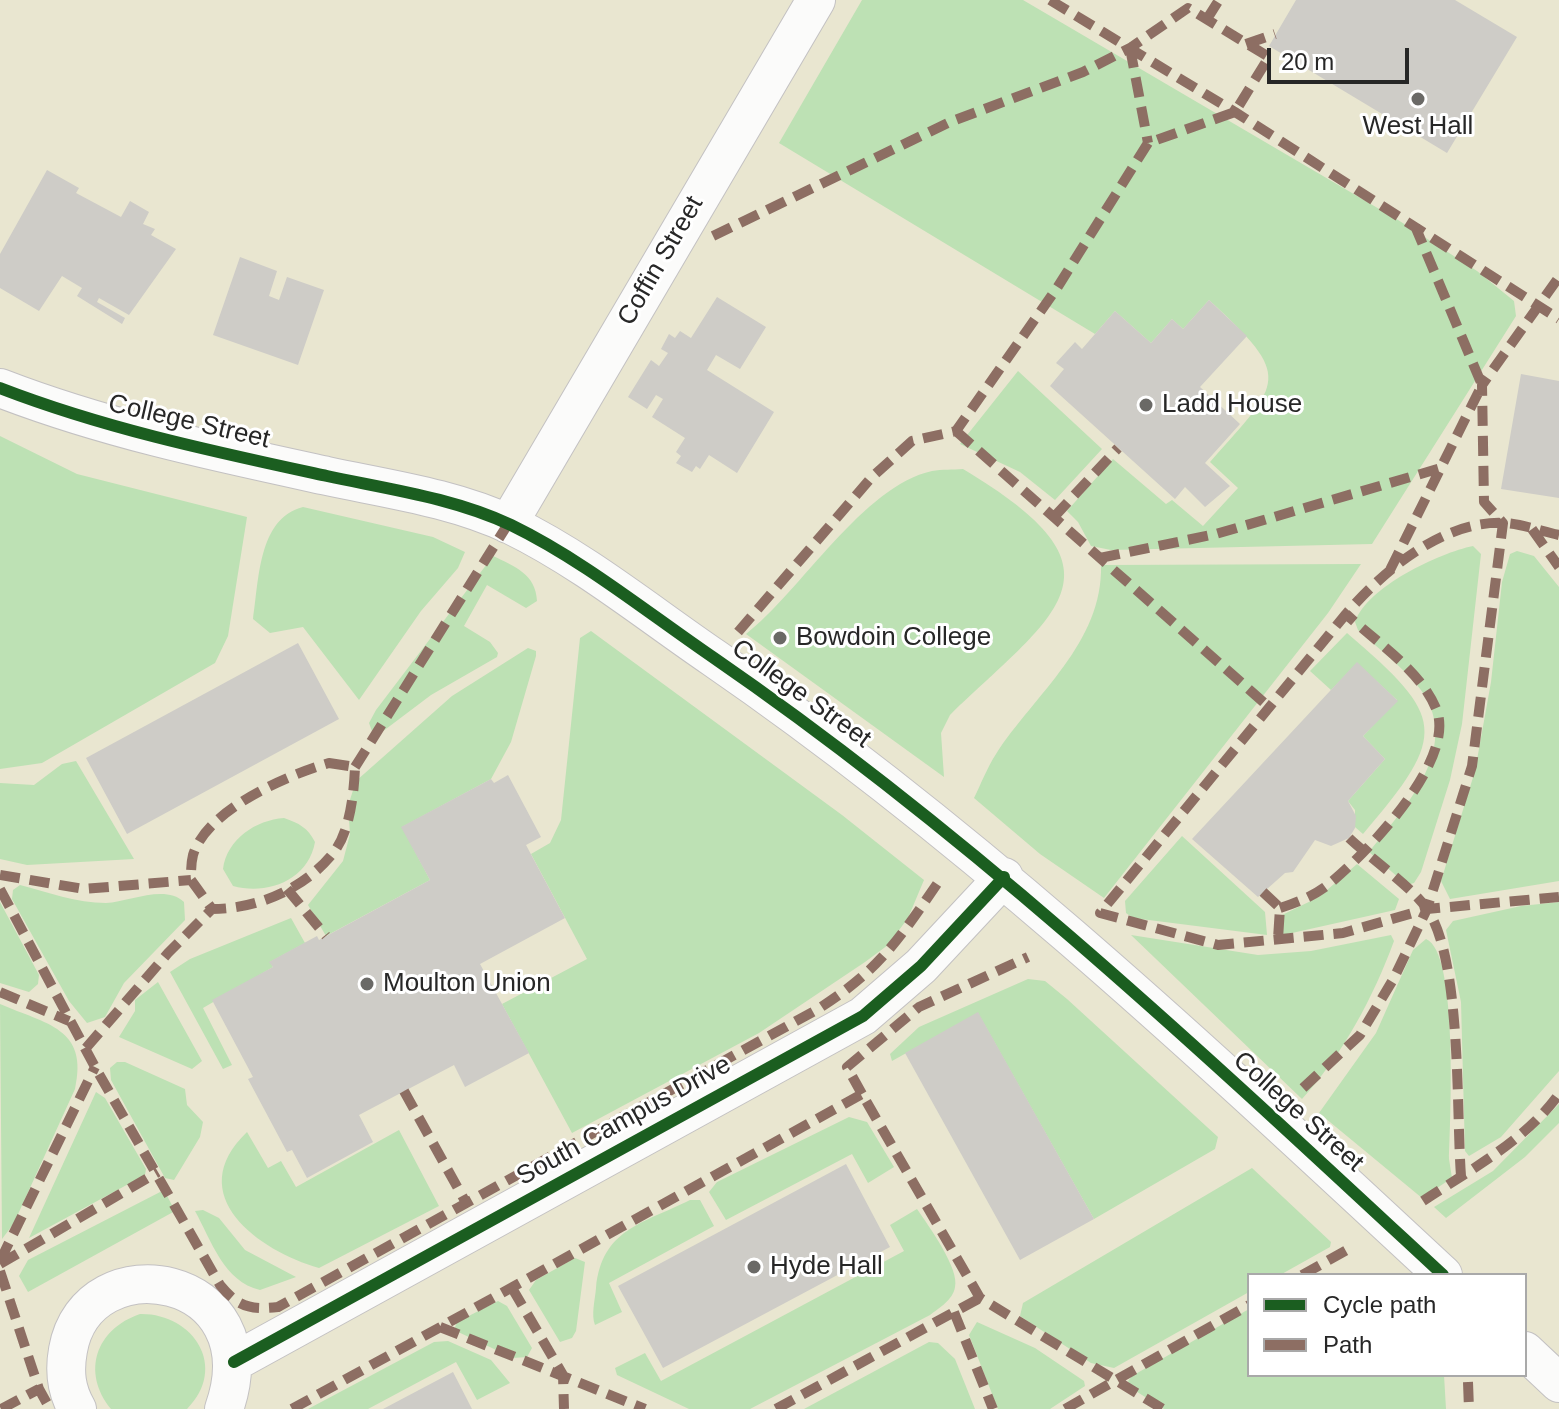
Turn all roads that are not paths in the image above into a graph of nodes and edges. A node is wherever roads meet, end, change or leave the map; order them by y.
1 (816, 0) edge
2 (0, 388) edge
3 (508, 524) junction
4 (1004, 877) junction
5 (1441, 1273) edge
6 (1527, 1353) edge
7 (234, 1362) junction
8 (1559, 1383) edge
9 (77, 1409) edge
10 (224, 1409) edge

1 - 3 street, Coffin Street
2 - 3 street, College Street
3 - 4 street, College Street
4 - 5 street, College Street
4 - 7 street, South Campus Drive
6 - 8 street
7 - 9 street
7 - 10 street

